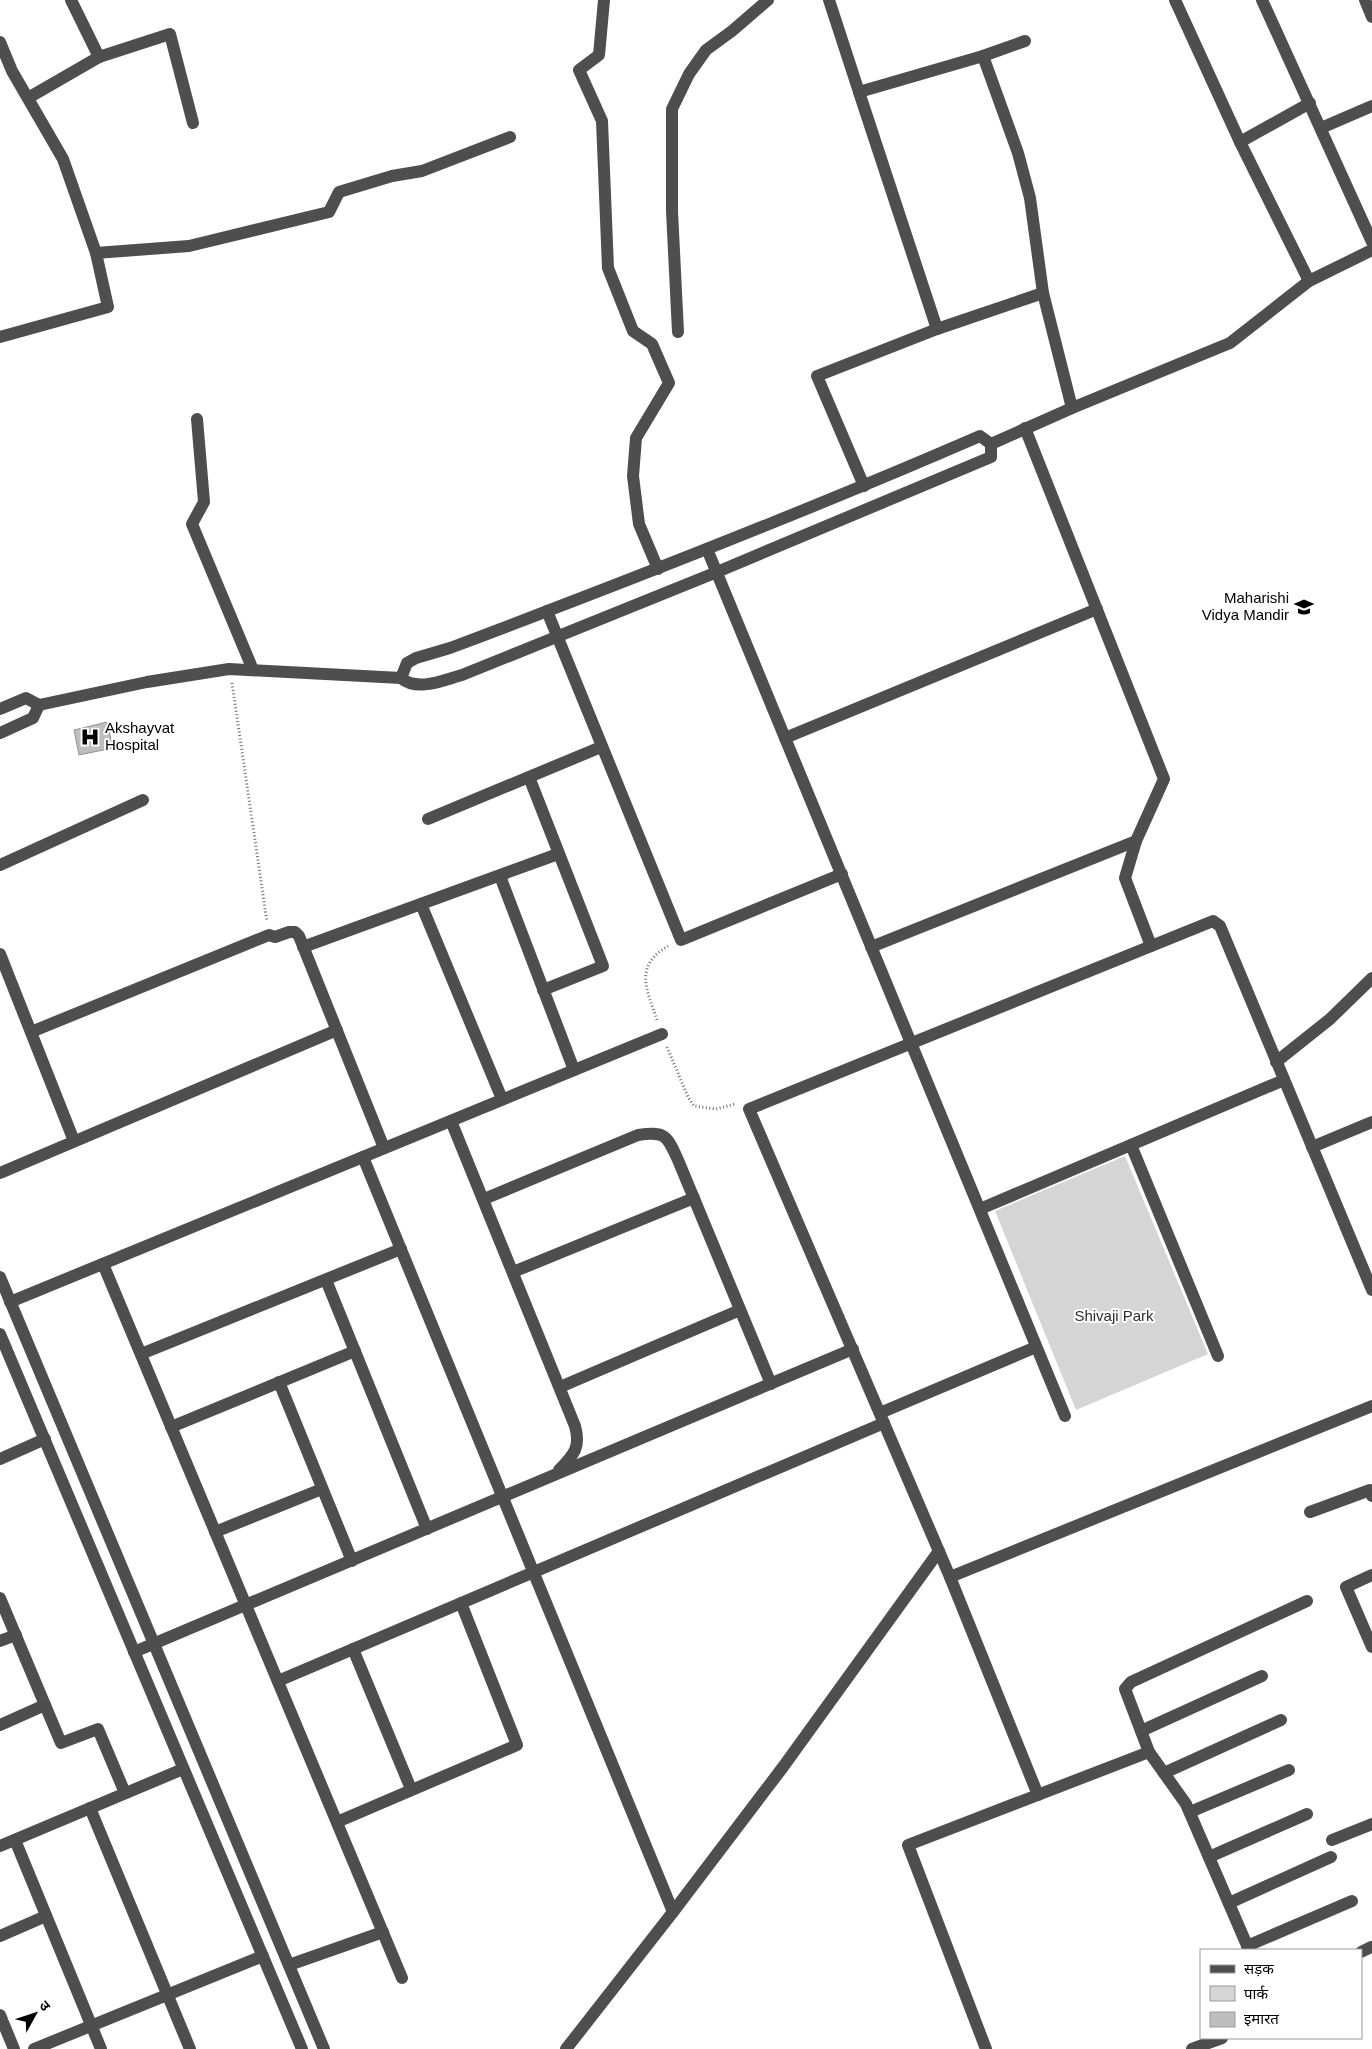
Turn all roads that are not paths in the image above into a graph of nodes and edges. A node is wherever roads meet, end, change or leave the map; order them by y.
1 (71, 0) edge
2 (604, 0) edge
3 (768, 0) edge
4 (829, 0) edge
5 (1175, 0) edge
6 (1262, 0) edge
7 (1365, 0) edge
8 (1372, 18) edge
9 (1025, 41) dead end
10 (0, 42) edge
11 (983, 56) junction
12 (99, 57) junction
13 (859, 92) junction
14 (28, 98) junction
15 (1310, 103) junction
16 (1372, 106) edge
17 (193, 123) dead end
18 (1321, 128) junction
19 (510, 137) dead end
20 (1240, 142) junction
21 (1371, 241) edge
22 (96, 253) junction
23 (1309, 281) junction
24 (1044, 293) junction
25 (937, 329) junction
26 (678, 332) dead end
27 (0, 337) edge
28 (1072, 408) junction
29 (197, 419) dead end
30 (1025, 428) junction
31 (986, 440) junction
32 (864, 486) junction
33 (707, 549) junction
34 (658, 569) junction
35 (717, 572) junction
36 (1097, 609) junction
37 (547, 611) junction
38 (557, 638) junction
39 (254, 670) junction
40 (401, 678) junction
41 (39, 705) junction
42 (0, 709) edge
43 (0, 733) edge
44 (785, 738) junction
45 (601, 747) junction
46 (529, 777) junction
47 (144, 800) dead end
48 (428, 819) dead end
49 (1136, 841) junction
50 (558, 854) junction
51 (0, 865) edge
52 (842, 874) junction
53 (500, 876) junction
54 (421, 904) junction
55 (1151, 946) junction
56 (303, 947) junction
57 (872, 947) junction
58 (0, 954) edge
59 (1372, 978) edge
60 (543, 990) junction
61 (337, 1030) junction
62 (31, 1032) junction
63 (662, 1034) road end
64 (911, 1043) junction
65 (1276, 1062) junction
66 (574, 1070) junction
67 (1284, 1080) junction
68 (502, 1100) junction
69 (451, 1120) junction
70 (1372, 1122) edge
71 (74, 1141) junction
72 (1131, 1145) junction
73 (1312, 1147) junction
74 (384, 1148) junction
75 (362, 1157) junction
76 (0, 1173) edge
77 (694, 1198) junction
78 (484, 1199) junction
79 (980, 1209) junction
80 (401, 1249) junction
81 (103, 1264) junction
82 (513, 1272) junction
83 (0, 1277) edge
84 (326, 1280) junction
85 (1372, 1290) edge
86 (10, 1302) junction
87 (740, 1310) junction
88 (0, 1334) edge
89 (1036, 1348) junction
90 (852, 1349) junction
91 (355, 1351) junction
92 (141, 1354) junction
93 (1218, 1356) dead end
94 (279, 1382) junction
95 (771, 1384) junction
96 (560, 1387) junction
97 (1372, 1406) edge
98 (1065, 1416) dead end
99 (882, 1418) junction
100 (171, 1427) junction
101 (45, 1439) junction
102 (0, 1459) edge
103 (553, 1475) junction
104 (322, 1488) junction
105 (1372, 1496) edge
106 (502, 1497) junction
107 (1310, 1512) dead end
108 (427, 1529) junction
109 (215, 1532) junction
110 (939, 1551) junction
111 (352, 1561) junction
112 (534, 1572) junction
113 (1372, 1575) edge
114 (950, 1577) junction
115 (0, 1598) edge
116 (1307, 1601) dead end
117 (461, 1603) junction
118 (246, 1605) junction
119 (16, 1634) junction
120 (0, 1641) edge
121 (154, 1644) junction
122 (1372, 1646) edge
123 (353, 1649) junction
124 (134, 1652) junction
125 (1262, 1676) dead end
126 (278, 1681) junction
127 (45, 1705) junction
128 (1281, 1720) dead end
129 (0, 1725) edge
130 (1141, 1731) junction
131 (1144, 1754) junction
132 (184, 1768) junction
133 (1289, 1770) dead end
134 (1164, 1773) junction
135 (411, 1789) junction
136 (125, 1793) junction
137 (1038, 1796) junction
138 (90, 1808) junction
139 (1190, 1812) junction
140 (1307, 1814) dead end
141 (337, 1822) junction
142 (1371, 1826) edge
143 (15, 1840) junction
144 (1332, 1840) dead end
145 (0, 1846) edge
146 (1209, 1857) junction
147 (1331, 1857) dead end
148 (1352, 1901) dead end
149 (1229, 1903) junction
150 (673, 1912) junction
151 (46, 1916) junction
152 (383, 1932) junction
153 (0, 1936) edge
154 (1248, 1948) edge
155 (263, 1956) junction
156 (288, 1965) junction
157 (402, 1978) dead end
158 (167, 1994) junction
159 (0, 2015) edge
160 (91, 2025) junction
161 (1219, 2039) edge
162 (14, 2049) edge
163 (34, 2049) edge
164 (101, 2049) edge
165 (190, 2049) edge
166 (302, 2049) edge
167 (324, 2049) edge
168 (566, 2049) edge
169 (986, 2049) edge
170 (1192, 2049) edge

1 - 12 street
2 - 34 street
3 - 26 street
4 - 13 street
5 - 20 street
6 - 15 street
7 - 8 street
9 - 11 street
10 - 14 street
11 - 13 street
11 - 24 street
12 - 14 street
12 - 17 street
13 - 25 street
14 - 22 street
15 - 18 street
15 - 20 street
16 - 18 street
18 - 21 street
19 - 22 street
20 - 23 street
21 - 23 street
22 - 27 street
23 - 28 street
24 - 25 street
24 - 28 street
25 - 32 street
28 - 30 street
29 - 39 street
30 - 31 street
30 - 36 street
31 - 32 street
31 - 35 street
32 - 33 street
33 - 34 street
33 - 35 street
34 - 37 street
35 - 38 street
35 - 44 street
36 - 44 street
36 - 49 street
37 - 38 street
37 - 40 street
38 - 40 street
38 - 45 street
39 - 40 street
39 - 41 street
41 - 42 street
41 - 43 street
44 - 52 street
45 - 46 street
45 - 52 street
46 - 48 street
46 - 50 street
47 - 51 street
49 - 55 street
49 - 57 street
50 - 53 street
50 - 60 street
52 - 57 street
53 - 54 street
53 - 60 street
54 - 56 street
54 - 68 street
55 - 64 street
55 - 65 street
56 - 61 street
56 - 62 street
57 - 64 street
58 - 62 street
59 - 65 street
60 - 66 street
61 - 71 street
61 - 74 street
62 - 71 street
63 - 66 street
64 - 79 street
64 - 90 street
65 - 67 street
66 - 68 street
67 - 72 street
67 - 73 street
68 - 69 street
69 - 74 street
69 - 78 street
70 - 73 street
71 - 76 street
72 - 79 street
72 - 93 street
73 - 85 street
74 - 75 street
75 - 80 street
75 - 81 street
77 - 78 street
77 - 82 street
77 - 87 street
78 - 82 street
79 - 89 street
80 - 84 street
80 - 106 street
81 - 86 street
81 - 92 street
82 - 96 street
83 - 86 street
84 - 91 street
84 - 92 street
86 - 121 street
87 - 95 street
87 - 96 street
88 - 101 street
89 - 98 street
89 - 99 street
90 - 95 street
90 - 99 street
91 - 94 street
91 - 108 street
92 - 100 street
94 - 100 street
94 - 104 street
95 - 103 street
96 - 103 street
97 - 114 street
99 - 110 street
99 - 112 street
100 - 109 street
101 - 102 street
101 - 124 street
103 - 106 street
104 - 109 street
104 - 111 street
105 - 107 street
106 - 108 street
106 - 112 street
108 - 111 street
109 - 118 street
110 - 114 street
110 - 150 street
111 - 118 street
112 - 117 street
112 - 150 street
113 - 122 street
114 - 137 street
115 - 119 street
116 - 130 street
117 - 123 street
117 - 135 street
118 - 121 street
118 - 126 street
119 - 120 street
119 - 127 street
121 - 124 street
121 - 156 street
123 - 126 street
123 - 135 street
124 - 132 street
125 - 130 street
126 - 141 street
127 - 129 street
127 - 136 street
128 - 134 street
130 - 131 street
131 - 134 street
131 - 137 street
132 - 136 street
132 - 155 street
133 - 139 street
134 - 139 street
135 - 141 street
136 - 138 street
137 - 169 street
138 - 143 street
138 - 158 street
139 - 146 street
140 - 146 street
141 - 152 street
142 - 144 street
143 - 145 street
143 - 151 street
146 - 149 street
147 - 149 street
148 - 154 street
149 - 154 street
150 - 168 street
151 - 153 street
151 - 160 street
152 - 156 street
152 - 157 street
155 - 158 street
155 - 166 street
156 - 167 street
158 - 160 street
158 - 165 street
159 - 162 street
160 - 163 street
160 - 164 street
161 - 170 street

